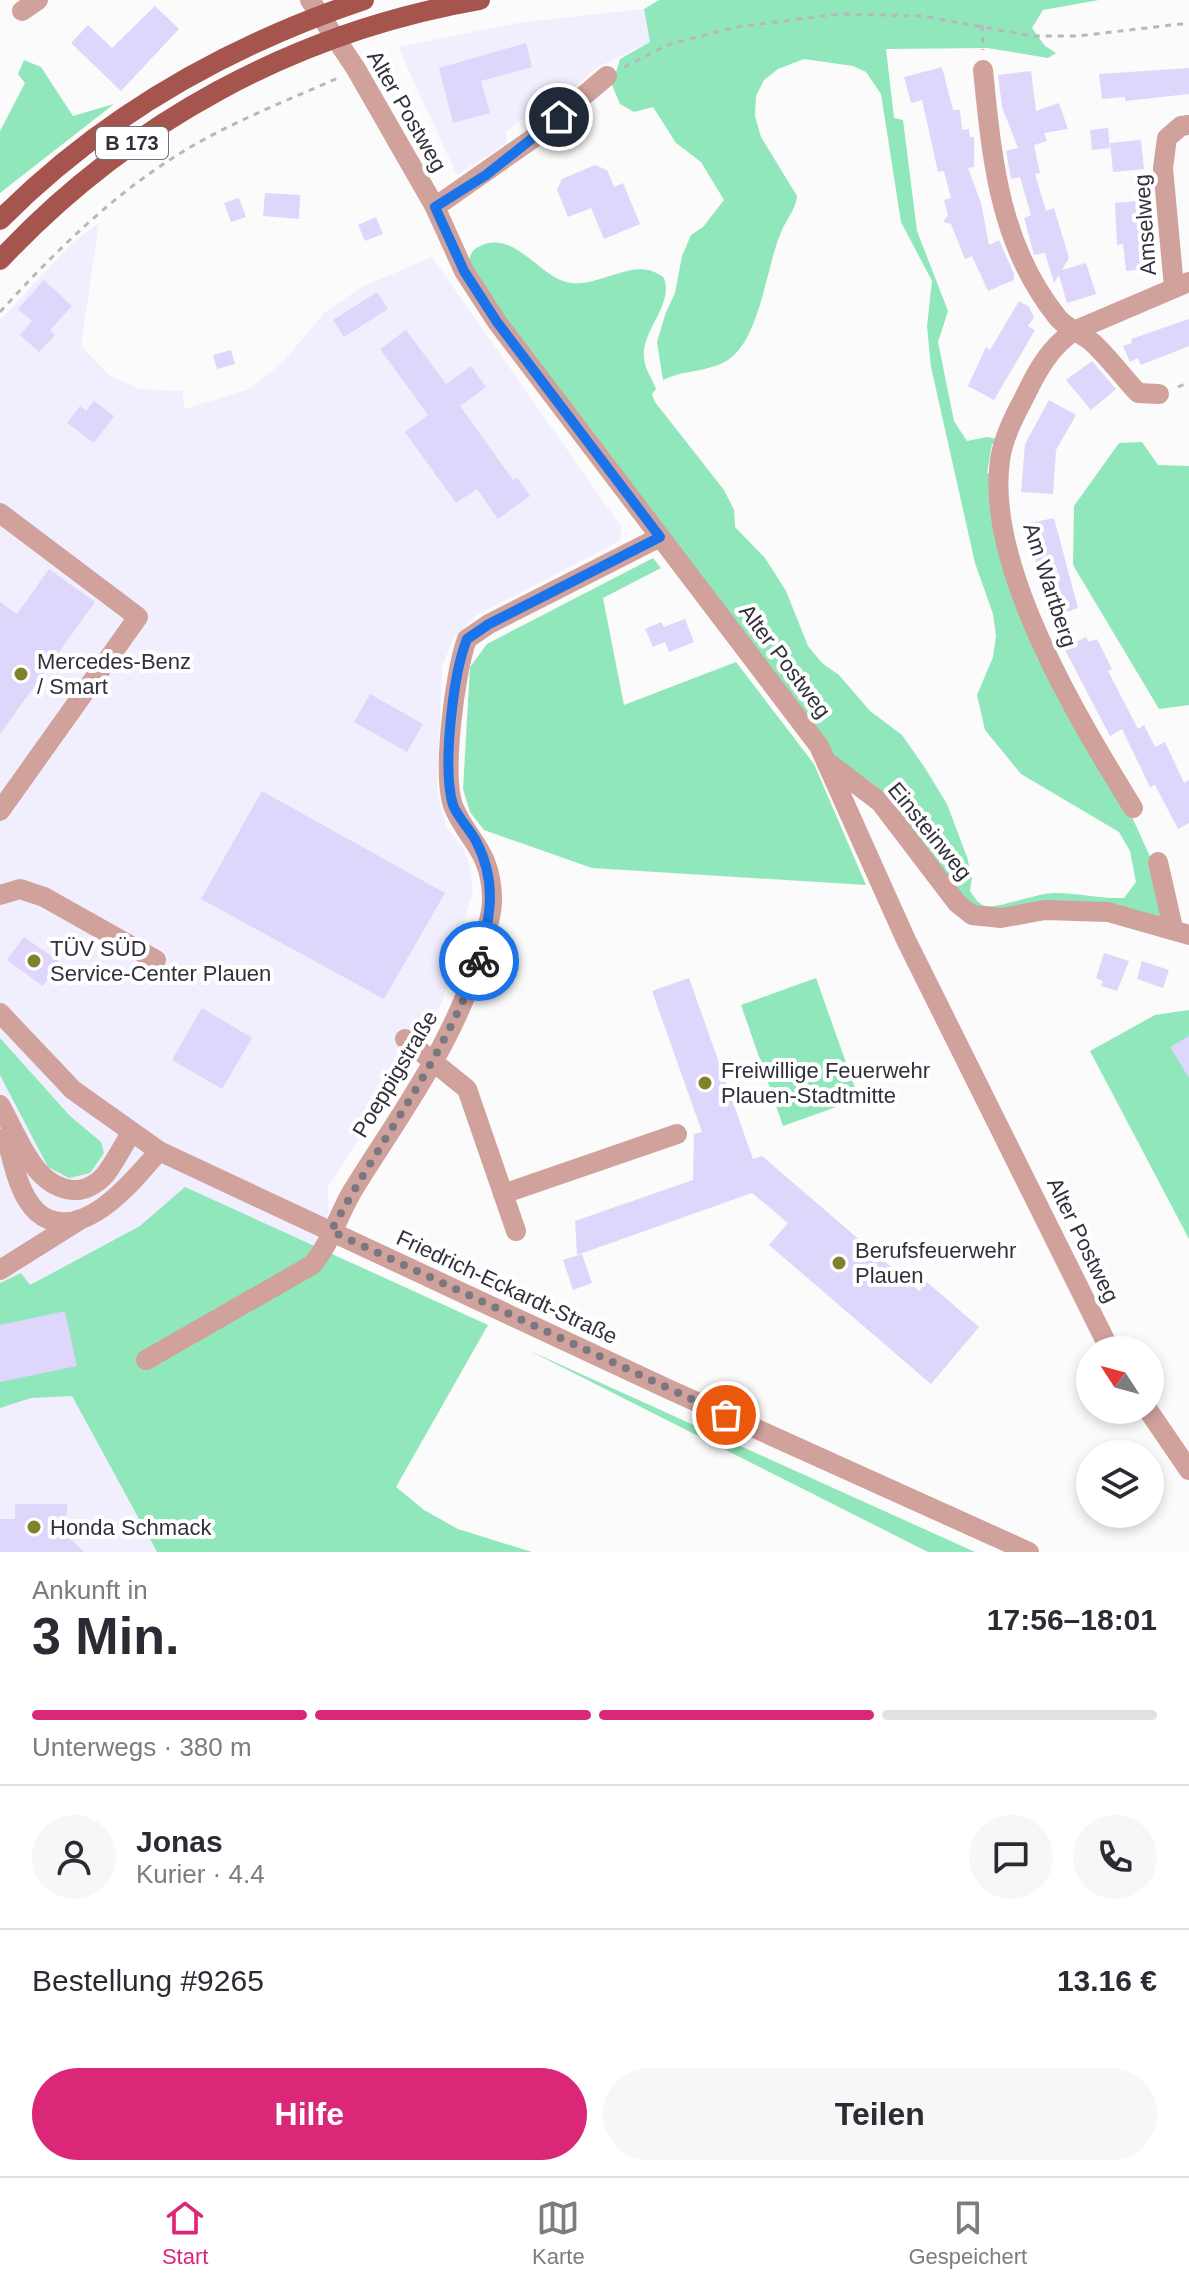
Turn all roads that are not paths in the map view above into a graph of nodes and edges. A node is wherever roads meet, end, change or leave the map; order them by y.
1 (310, 0) edge
2 (364, 0) edge
3 (480, 0) edge
4 (983, 70) road end
5 (607, 76) road end
6 (1189, 125) edge
7 (435, 207) junction
8 (0, 220) edge
9 (0, 260) edge
10 (1181, 284) edge
11 (1074, 331) junction
12 (1159, 394) dead end
13 (0, 513) edge
14 (660, 537) junction
15 (826, 761) junction
16 (1133, 808) dead end
17 (0, 811) edge
18 (1158, 862) dead end
19 (0, 895) edge
20 (1181, 932) edge
21 (156, 960) dead end
22 (0, 1013) edge
23 (405, 1039) dead end
24 (434, 1061) junction
25 (0, 1105) edge
26 (131, 1133) junction
27 (677, 1134) dead end
28 (6, 1137) dead end
29 (159, 1151) junction
30 (503, 1194) junction
31 (85, 1216) junction
32 (331, 1231) junction
33 (516, 1231) dead end
34 (0, 1270) edge
35 (1103, 1336) edge
36 (146, 1360) dead end
37 (1158, 1424) edge
38 (1189, 1470) edge
39 (1029, 1552) edge

1 - 7 street, Alter Postweg
2 - 8 main road, B 173
3 - 9 main road, B 173
4 - 11 street
5 - 7 street
6 - 10 street, Amselweg
7 - 14 street, Alter Postweg
10 - 11 street, Am Wartberg
11 - 12 street
11 - 16 street, Am Wartberg
13 - 17 street
14 - 15 street, Alter Postweg
14 - 24 street, Poeppigstraße
15 - 20 street, Einsteinweg
15 - 35 street, Alter Postweg
18 - 20 street
19 - 21 street
22 - 26 street, Friedrich-Eckardt-Straße
23 - 24 street
24 - 30 street
24 - 32 street, Poeppigstraße
25 - 26 street
26 - 29 street, Friedrich-Eckardt-Straße
27 - 30 street
28 - 31 street
29 - 31 street
29 - 32 street, Friedrich-Eckardt-Straße
30 - 33 street
31 - 34 street
32 - 36 street, Poeppigstraße
32 - 39 street, Friedrich-Eckardt-Straße
37 - 38 street

